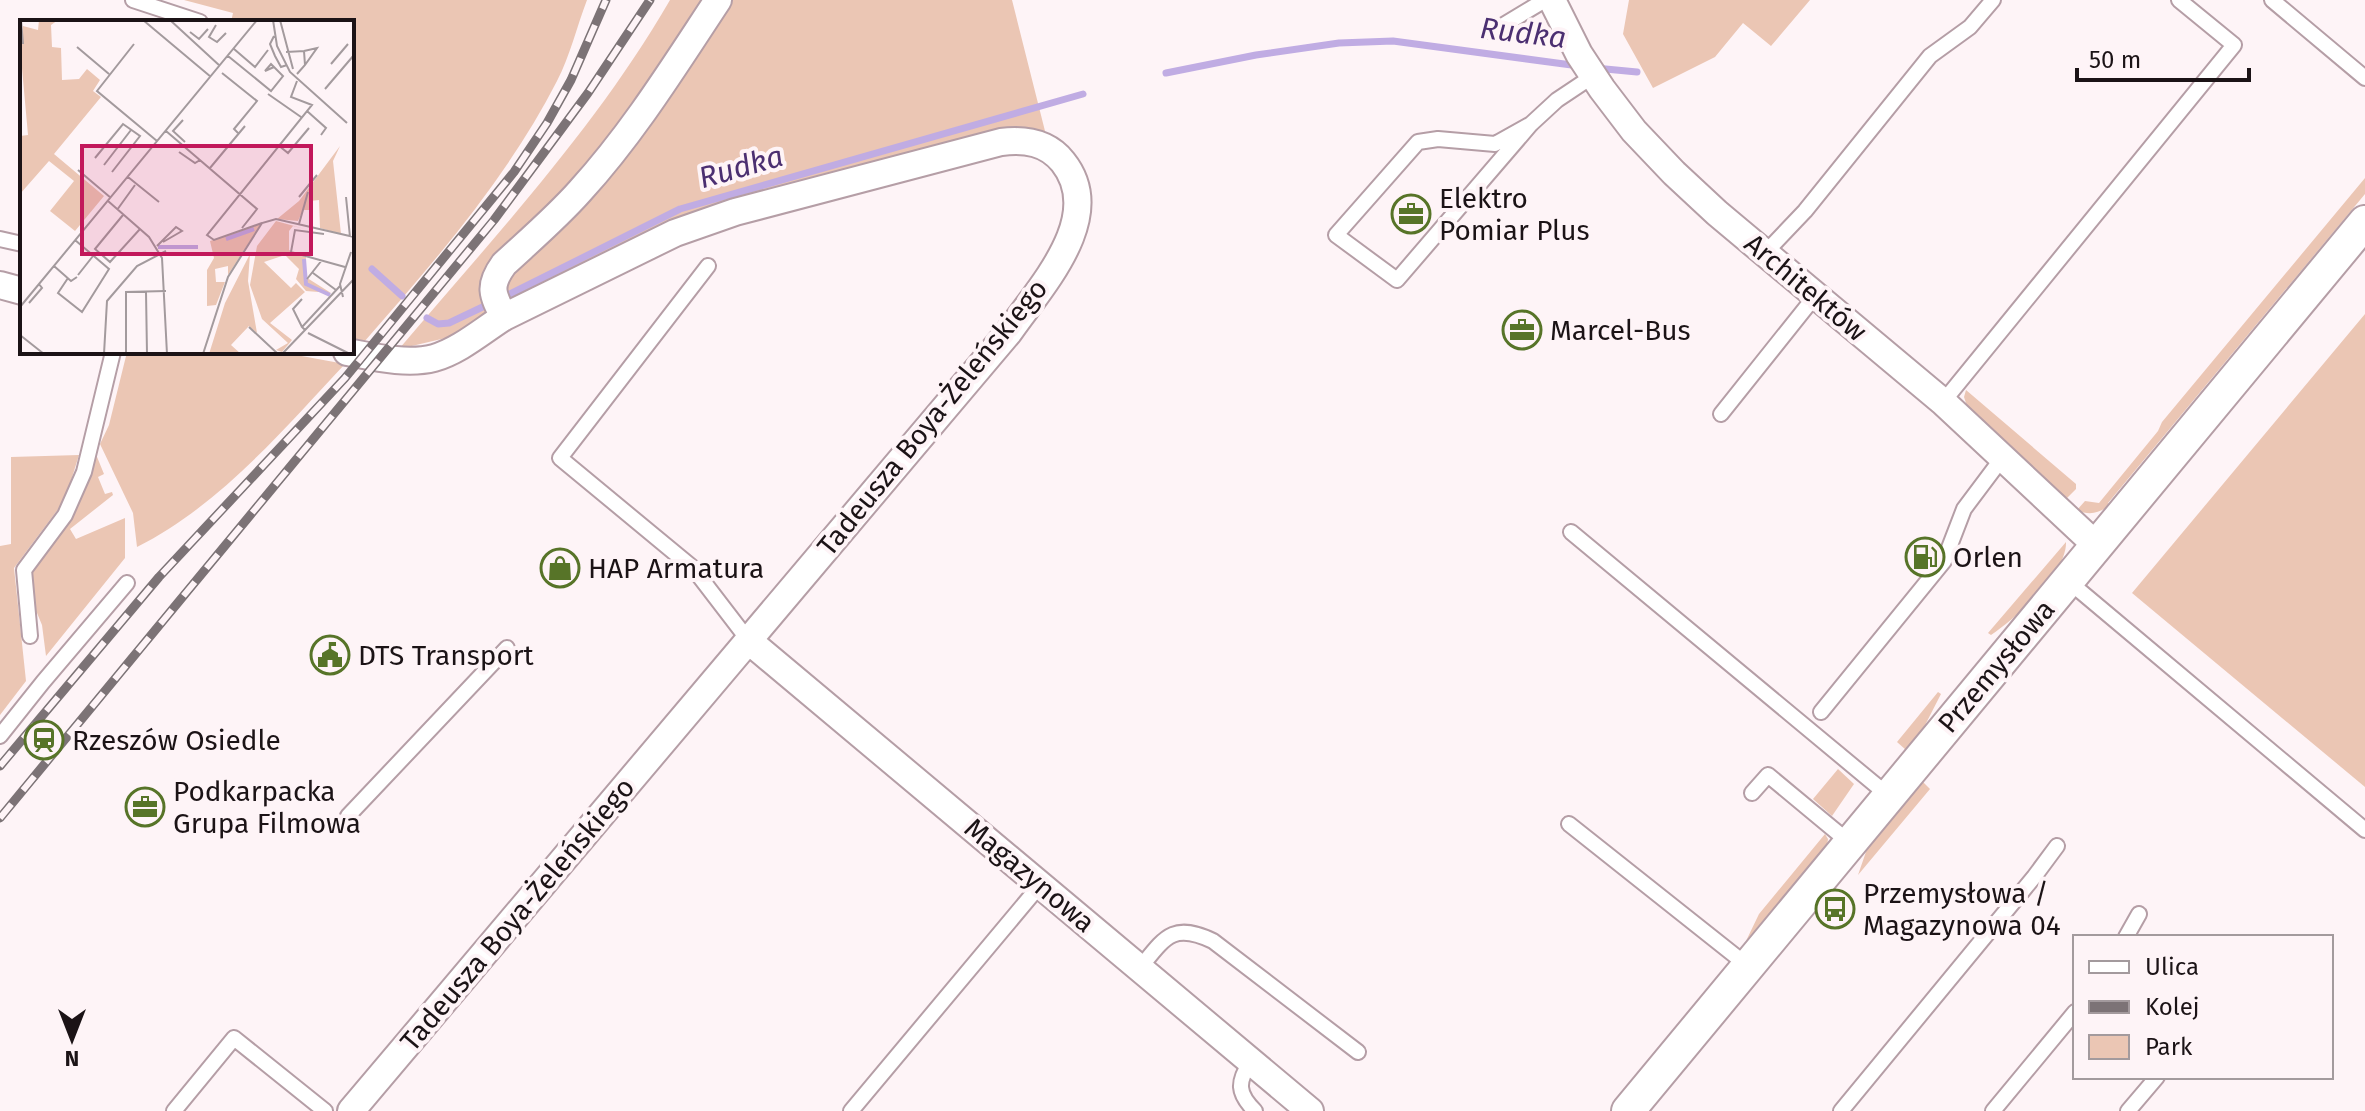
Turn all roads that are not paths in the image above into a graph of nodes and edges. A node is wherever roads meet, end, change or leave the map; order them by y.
1 (133, 0) edge
2 (718, 0) edge
3 (1545, 0) edge
4 (1552, 0) edge
5 (1993, 0) edge
6 (2179, 0) edge
7 (2272, 0) edge
8 (194, 20) edge
9 (1492, 32) dead end
10 (1591, 73) junction
11 (2365, 78) edge
12 (1531, 124) junction
13 (2365, 222) edge
14 (0, 239) edge
15 (20, 244) edge
16 (1766, 252) junction
17 (708, 266) dead end
18 (0, 285) edge
19 (20, 290) edge
20 (1816, 295) junction
21 (499, 308) junction
22 (354, 353) edge
23 (113, 354) edge
24 (1943, 402) junction
25 (1721, 414) dead end
26 (2003, 457) junction
27 (1571, 532) dead end
28 (2096, 545) junction
29 (2067, 580) junction
30 (127, 583) dead end
31 (30, 636) dead end
32 (749, 641) junction
33 (507, 648) dead end
34 (1821, 712) dead end
35 (0, 736) edge
36 (1752, 793) dead end
37 (1889, 796) junction
38 (348, 816) dead end
39 (1569, 824) dead end
40 (2365, 830) edge
41 (1850, 843) junction
42 (2057, 846) dead end
43 (1041, 884) junction
44 (2139, 914) dead end
45 (2127, 935) edge
46 (1748, 966) junction
47 (1140, 968) junction
48 (2073, 1014) edge
49 (1358, 1052) dead end
50 (1251, 1061) junction
51 (2155, 1079) edge
52 (174, 1111) edge
53 (325, 1111) edge
54 (351, 1111) edge
55 (851, 1111) edge
56 (1255, 1111) edge
57 (1310, 1111) edge
58 (1628, 1111) edge
59 (1841, 1111) edge
60 (1993, 1111) edge
61 (2128, 1111) edge

1 - 8 lane
2 - 21 street
3 - 9 lane
4 - 10 street, Architektów
5 - 16 lane
6 - 24 lane
7 - 11 lane
10 - 12 lane
10 - 16 street, Architektów
12 - 12 lane
13 - 28 street, Przemysłowa
14 - 15 lane
16 - 20 street, Architektów
17 - 32 lane
18 - 19 street
20 - 24 street, Architektów
20 - 25 lane
21 - 22 street, Tadeusza Boya-Żeleńskiego
21 - 32 street, Tadeusza Boya-Żeleńskiego
23 - 31 lane
24 - 26 street, Architektów
26 - 28 street, Architektów
26 - 34 lane
27 - 37 lane
28 - 29 street, Przemysłowa
29 - 37 street, Przemysłowa
29 - 40 lane
30 - 35 lane
32 - 43 street, Magazynowa
32 - 54 street, Tadeusza Boya-Żeleńskiego
33 - 38 lane
36 - 41 lane
37 - 41 street, Przemysłowa
39 - 46 lane
41 - 46 street, Przemysłowa
42 - 59 lane
43 - 47 street, Magazynowa
43 - 55 lane
44 - 45 lane
46 - 58 street, Przemysłowa
47 - 49 lane
47 - 50 street, Magazynowa
48 - 60 lane
50 - 56 lane
50 - 57 street, Magazynowa
51 - 61 lane
52 - 53 lane

